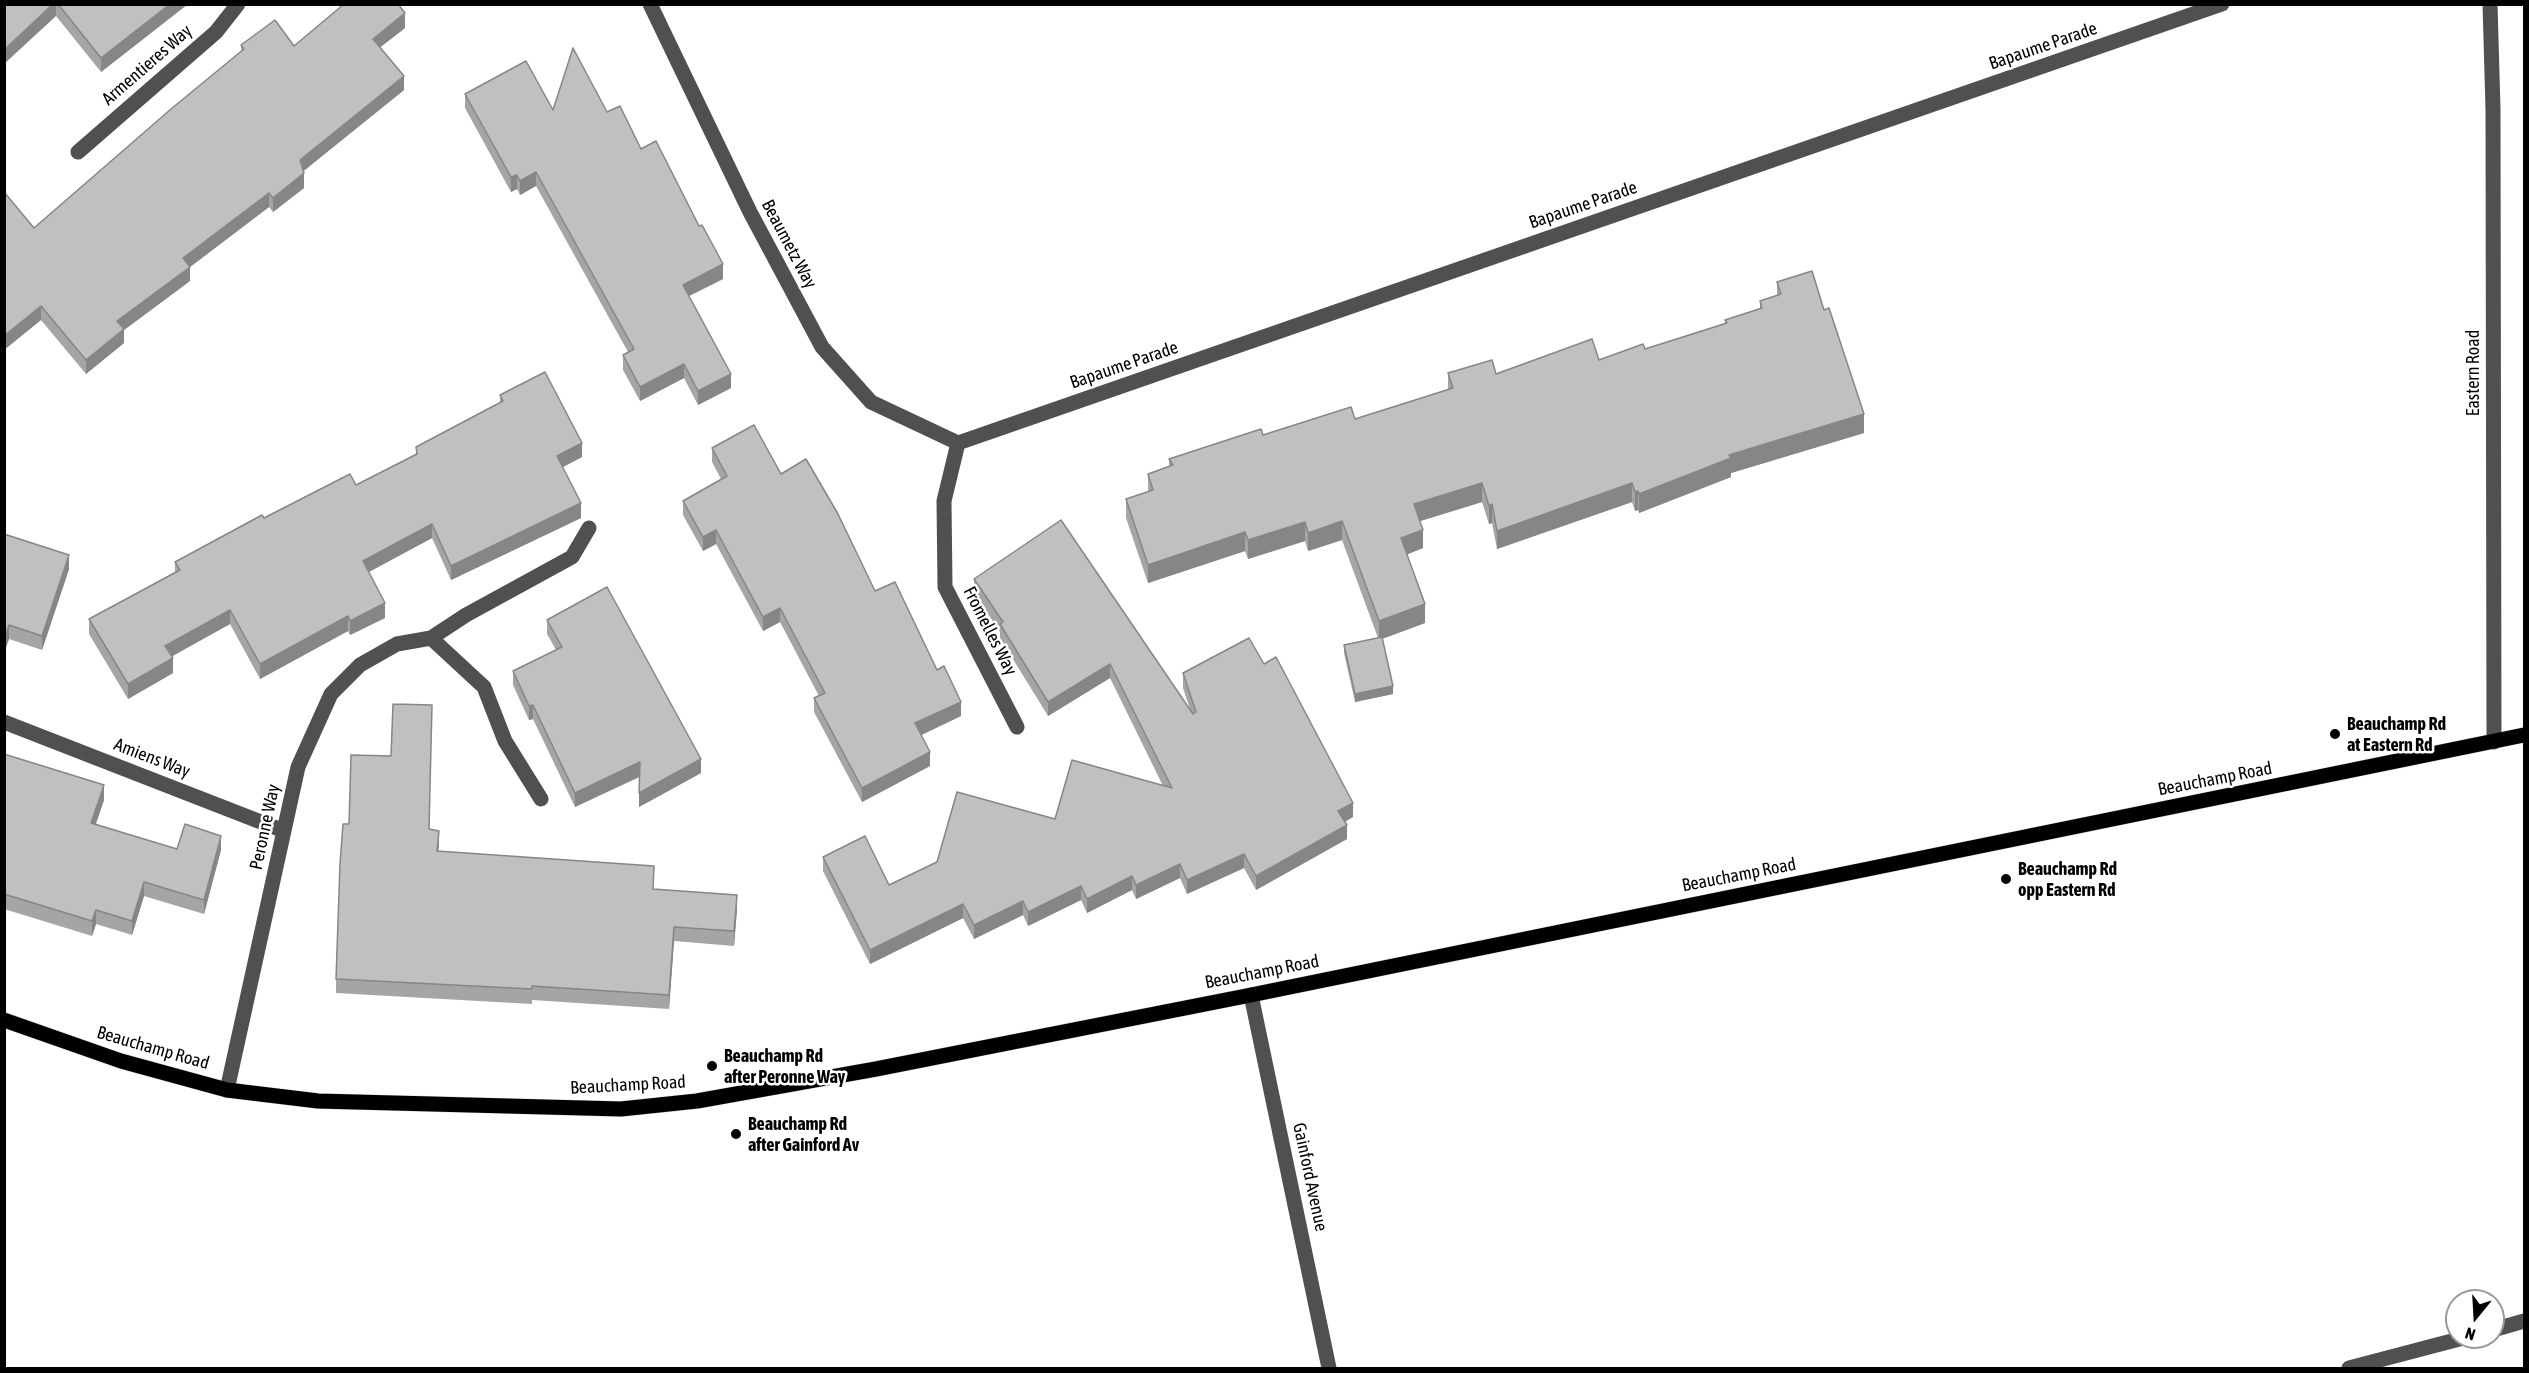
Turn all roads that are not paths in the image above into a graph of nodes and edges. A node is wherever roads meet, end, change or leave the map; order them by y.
1 (238, 4) edge
2 (650, 4) edge
3 (2222, 4) edge
4 (2490, 4) edge
5 (78, 152) dead end
6 (958, 443) junction
7 (589, 528) dead end
8 (431, 638) junction
9 (4, 722) edge
10 (1017, 727) dead end
11 (2524, 735) edge
12 (2494, 742) junction
13 (541, 799) dead end
14 (284, 831) junction
15 (1251, 994) junction
16 (4, 1020) edge
17 (227, 1090) junction
18 (2524, 1321) edge
19 (2505, 1327) edge
20 (2445, 1343) edge
21 (1329, 1368) edge
22 (2349, 1368) edge

1 - 5 street, Armentieres Way
2 - 6 street, Beaumetz Way
3 - 6 street, Bapaume Parade
4 - 12 street, Eastern Road
6 - 10 street, Fromelles Way
7 - 8 street, Peronne Way
8 - 13 street
8 - 14 street, Peronne Way
9 - 14 street, Amiens Way
11 - 12 main road, Beauchamp Road
12 - 15 main road, Beauchamp Road
14 - 17 street, Peronne Way
15 - 17 main road, Beauchamp Road
15 - 21 street, Gainford Avenue
16 - 17 main road, Beauchamp Road
18 - 19 street
20 - 22 street

